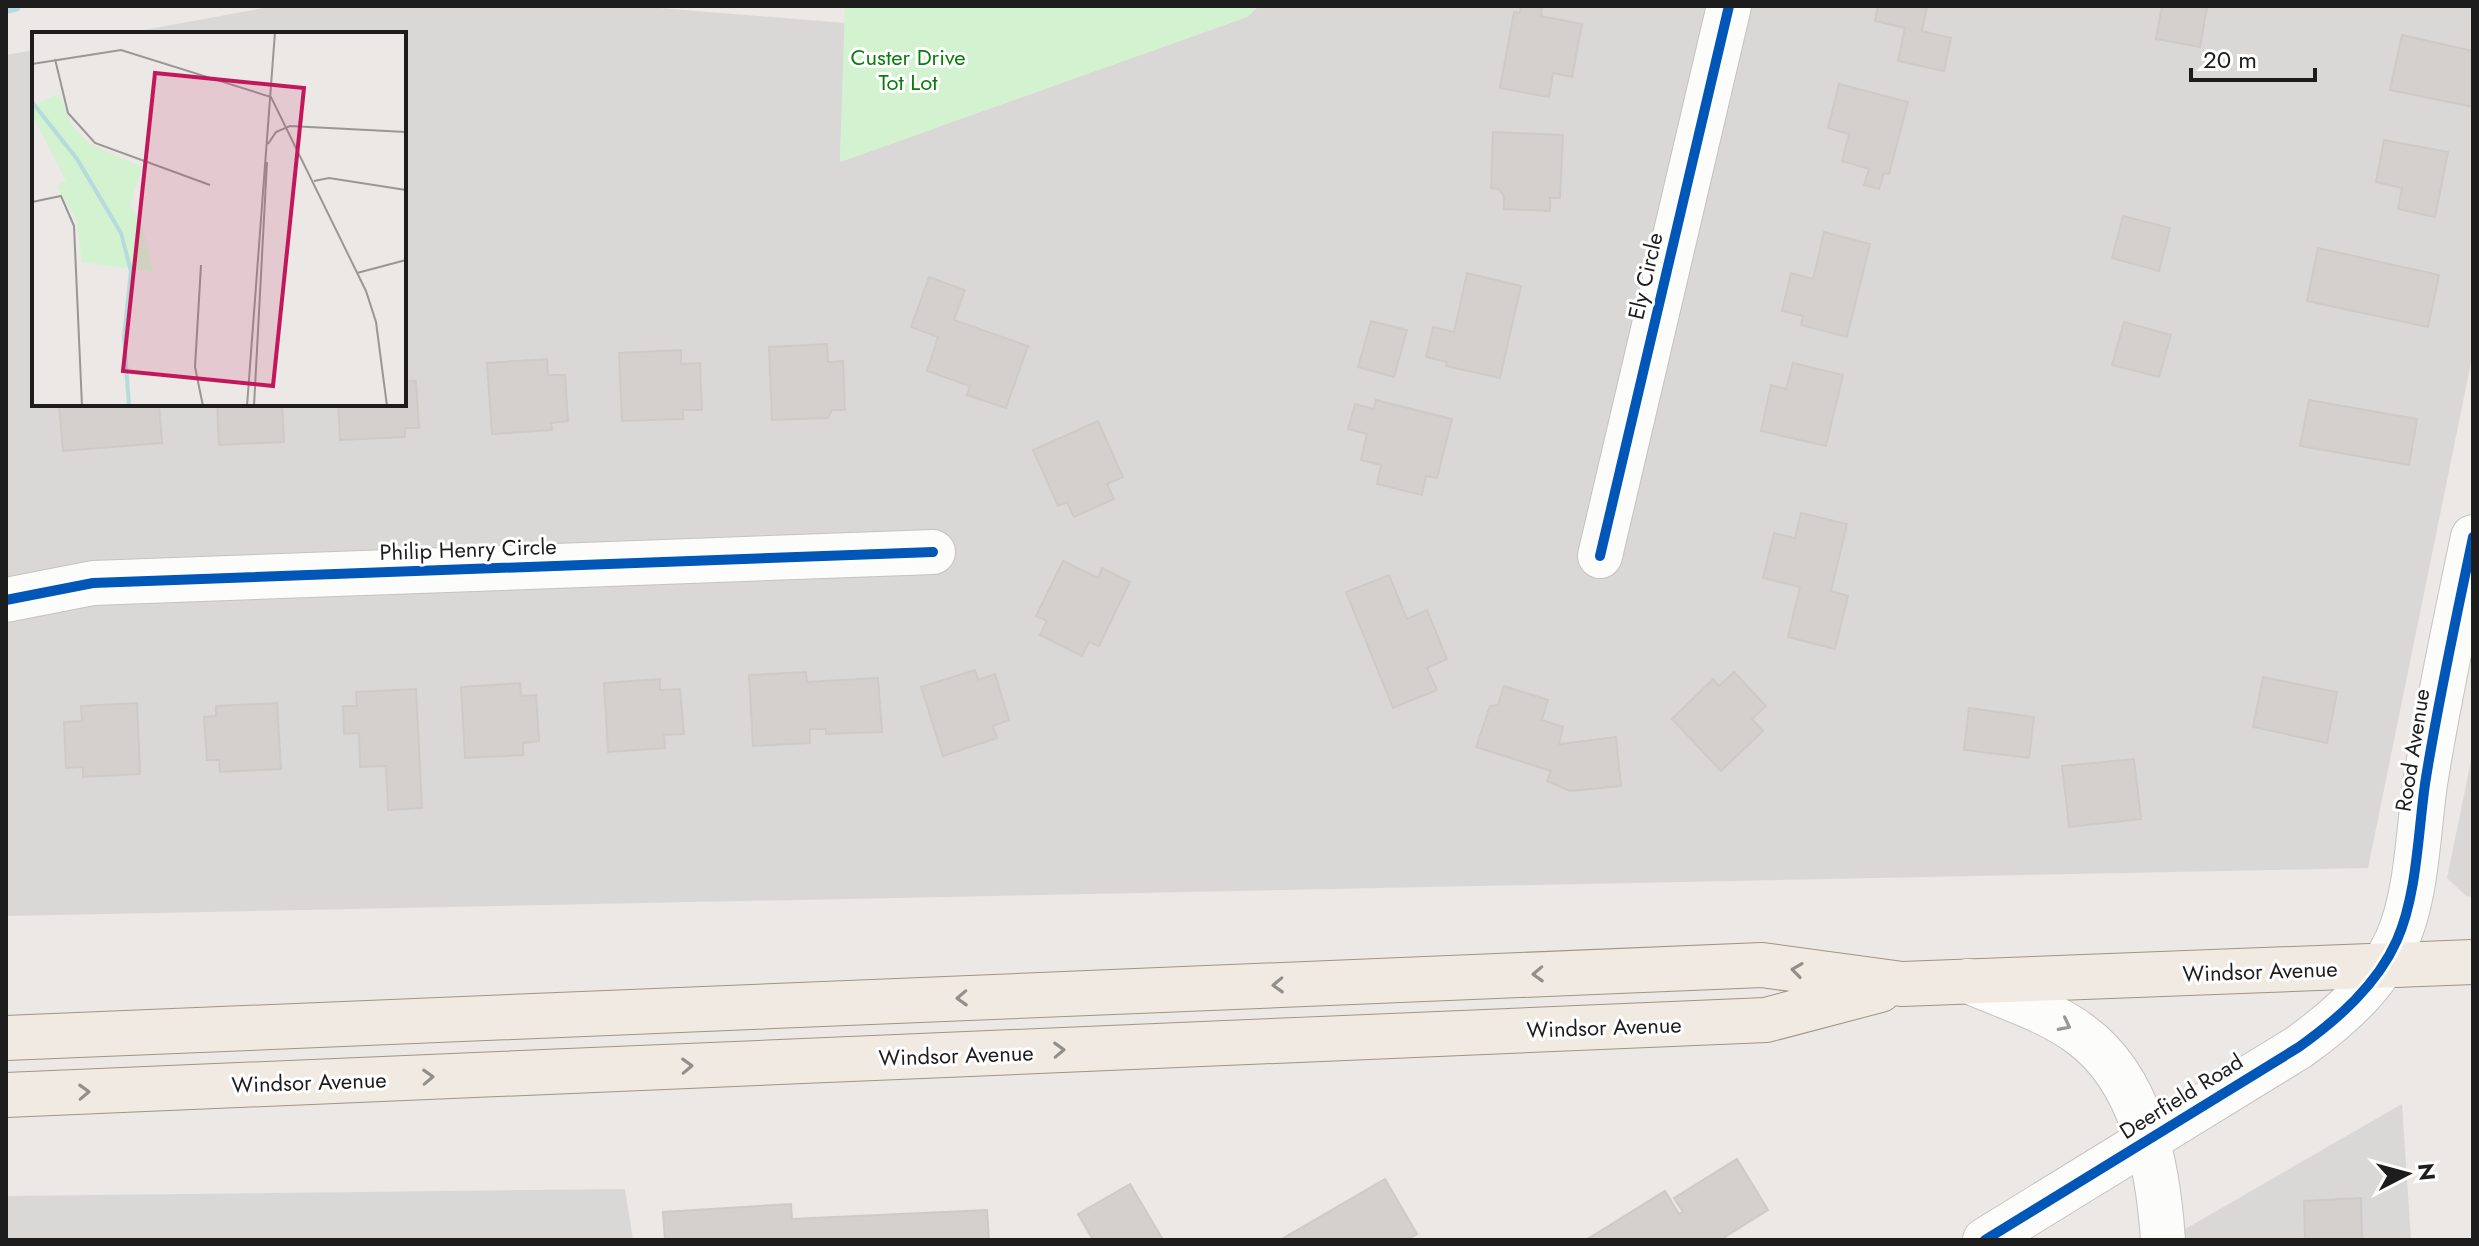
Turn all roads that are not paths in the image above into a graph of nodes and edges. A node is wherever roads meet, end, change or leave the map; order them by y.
1 (1729, 6) edge
2 (2473, 537) edge
3 (933, 552) dead end
4 (1600, 556) dead end
5 (6, 600) edge
6 (2473, 962) edge
7 (2382, 966) junction
8 (1968, 981) junction
9 (1902, 984) junction
10 (593, 1014) junction
11 (6, 1038) edge
12 (596, 1070) junction
13 (6, 1095) edge
14 (2147, 1140) junction
15 (1985, 1240) edge
16 (2163, 1240) edge

1 - 4 street, Ely Circle
2 - 7 street, Rood Avenue
3 - 5 street, Philip Henry Circle
6 - 7 main road, Windsor Avenue
7 - 8 main road, Windsor Avenue
7 - 14 street, Deerfield Road
8 - 9 main road, Windsor Avenue
8 -> 14 street
9 -> 10 main road, Windsor Avenue
12 -> 9 main road, Windsor Avenue
10 - 11 main road, Windsor Avenue
10 - 12 main road
13 -> 12 main road, Windsor Avenue
14 - 15 street, Deerfield Road
14 - 16 street

